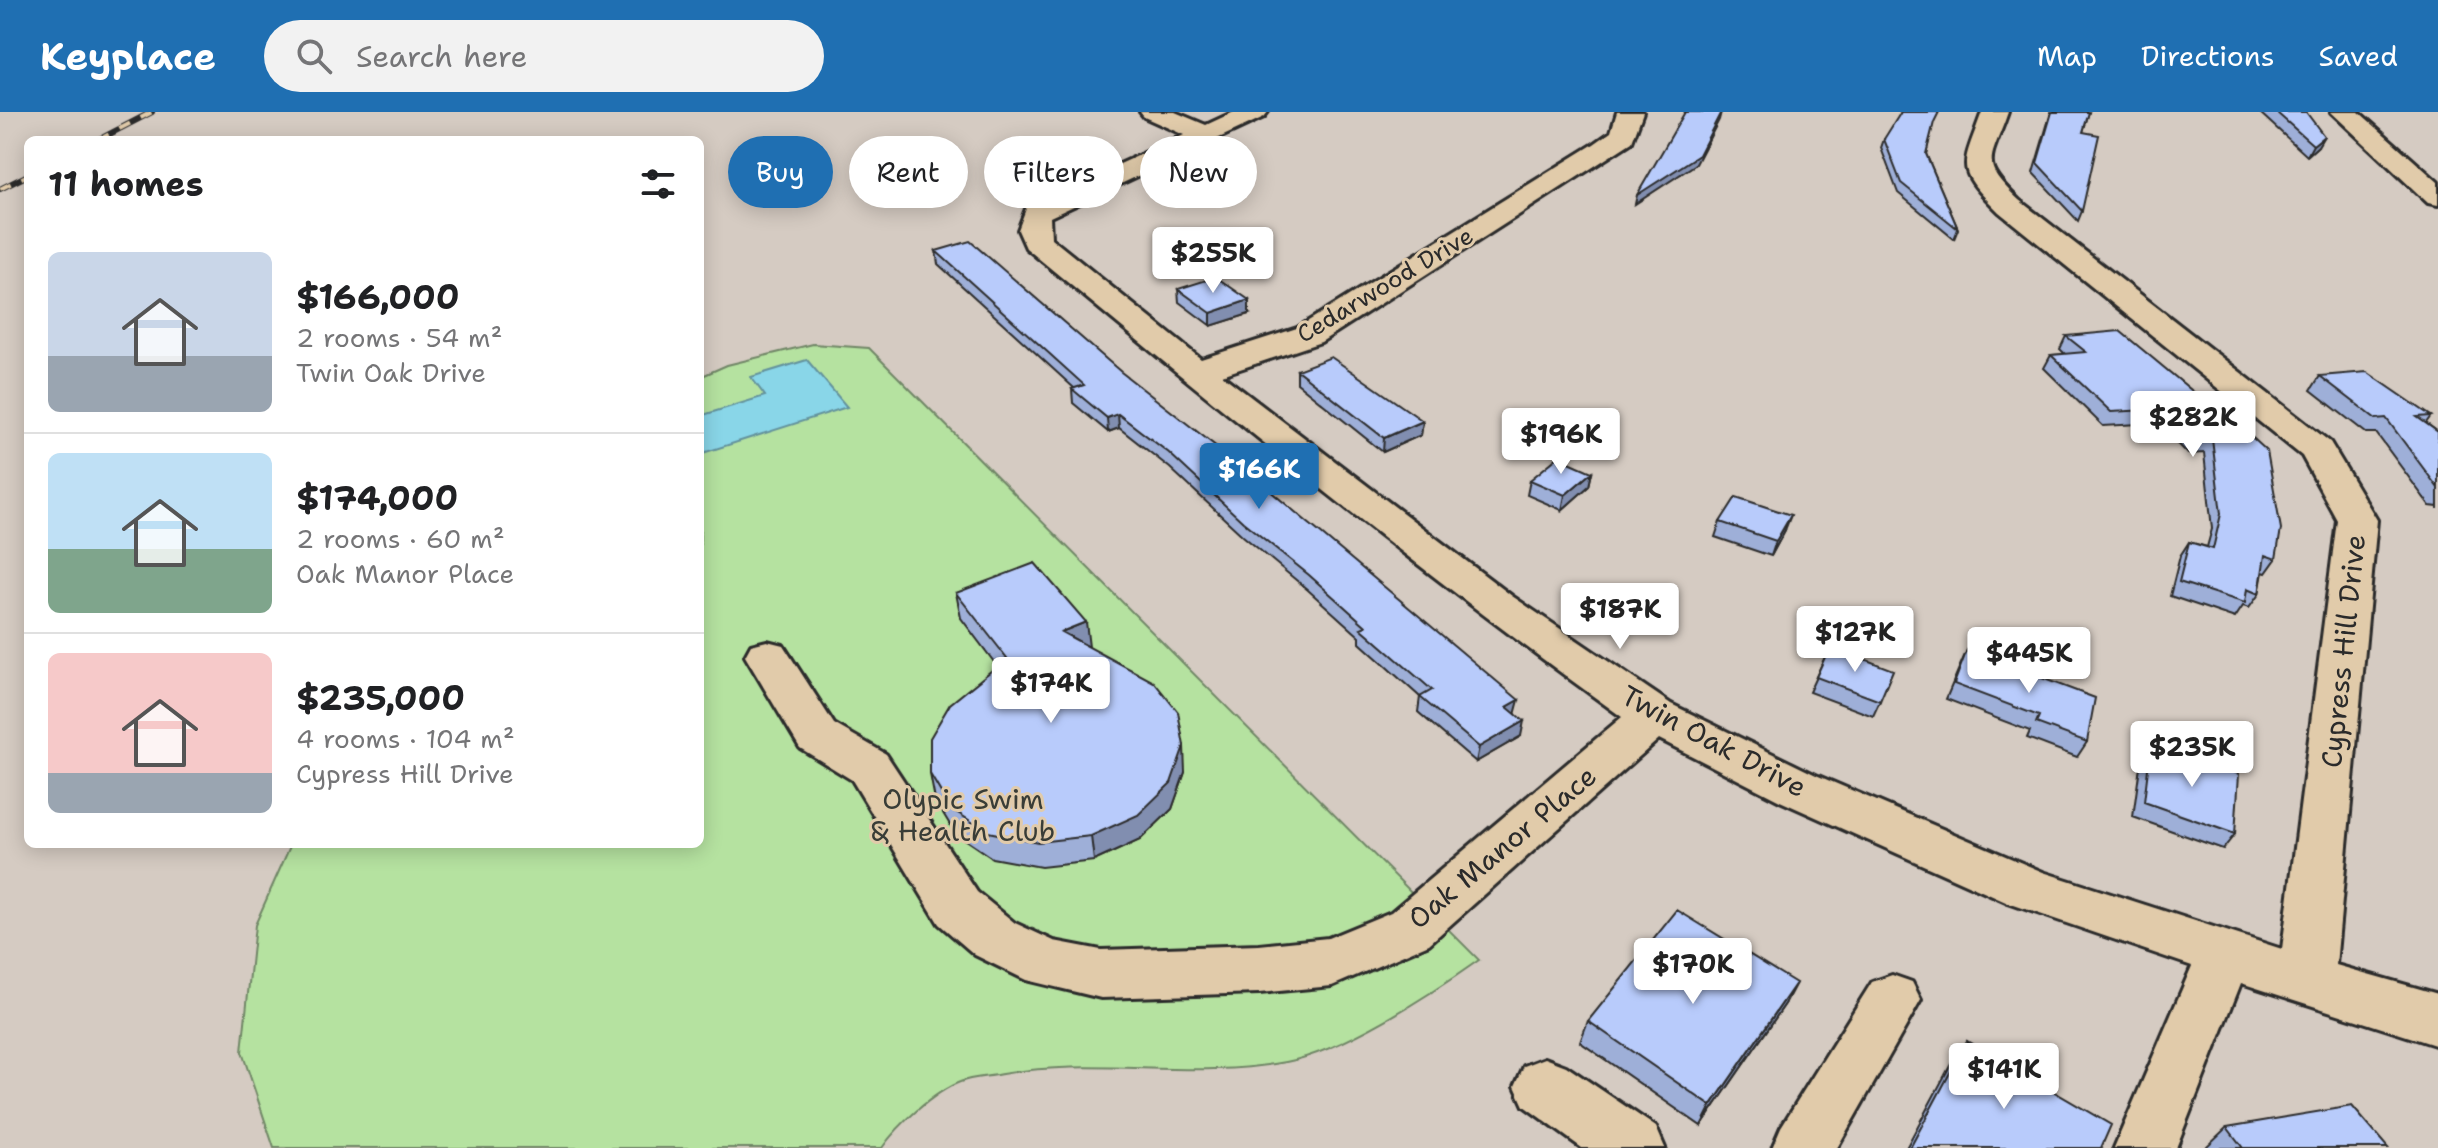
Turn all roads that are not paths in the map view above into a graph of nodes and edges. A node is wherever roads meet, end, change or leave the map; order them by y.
1 (1153, 112) edge
2 (1255, 112) edge
3 (1630, 112) edge
4 (1995, 112) edge
5 (2344, 112) edge
6 (1207, 135) junction
7 (2438, 197) edge
8 (1196, 372) junction
9 (767, 656) dead end
10 (1654, 716) junction
11 (2225, 954) junction
12 (2306, 981) junction
13 (1892, 1000) dead end
14 (2438, 1020) edge
15 (1545, 1086) dead end
16 (1634, 1148) edge
17 (1803, 1148) edge
18 (2145, 1148) edge

1 - 6 street
2 - 6 street, Twin Oak Drive
3 - 8 street, Cedarwood Drive
4 - 12 street, Cypress Hill Drive
5 - 7 street
6 - 8 street, Twin Oak Drive
8 - 10 street, Twin Oak Drive
9 - 10 street, Oak Manor Place
10 - 11 street, Twin Oak Drive
11 - 12 street, Twin Oak Drive
11 - 18 street
12 - 14 street, Twin Oak Drive
13 - 17 street
15 - 16 street

